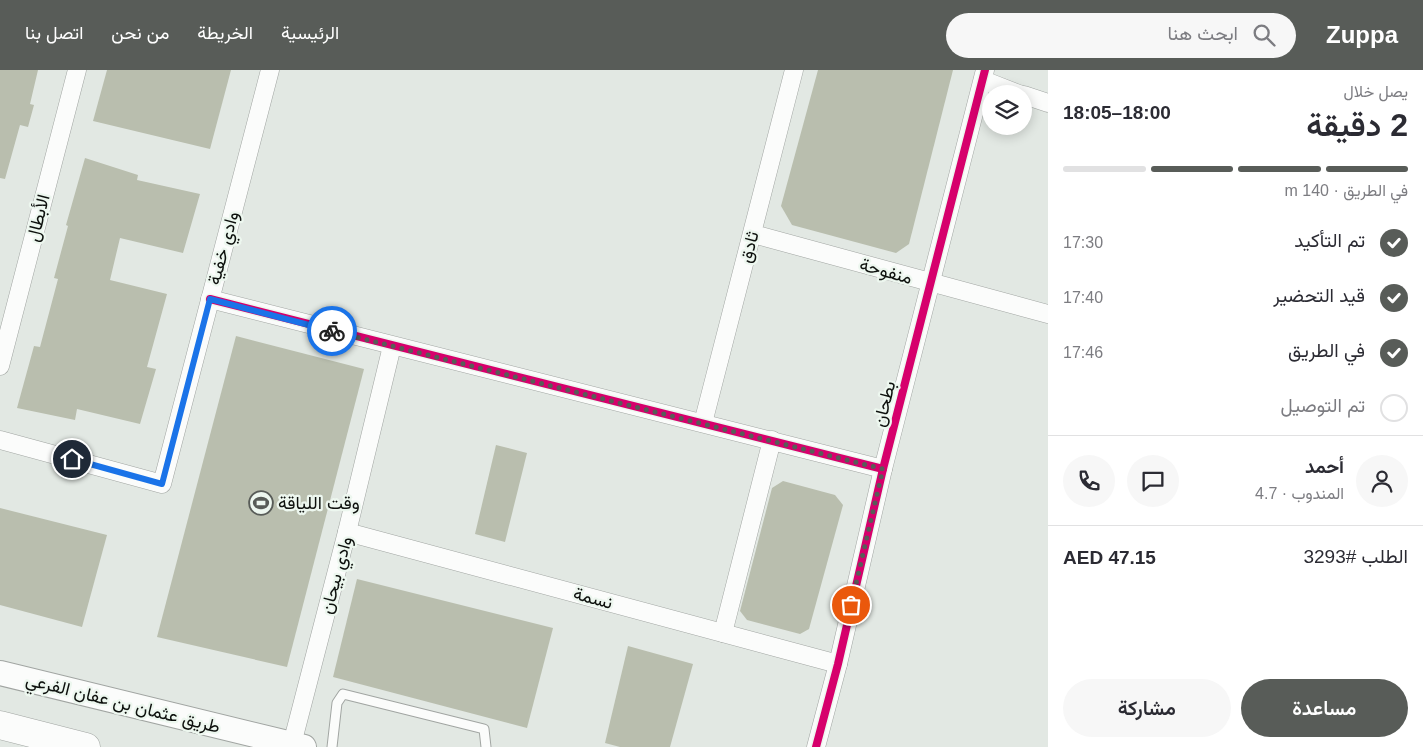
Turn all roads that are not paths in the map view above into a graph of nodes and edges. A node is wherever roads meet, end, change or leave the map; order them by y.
1 (76, 70) edge
2 (270, 70) edge
3 (794, 70) edge
4 (984, 75) edge
5 (1002, 85) edge
6 (1032, 98) edge
7 (1048, 103) edge
8 (753, 234) junction
9 (931, 284) junction
10 (210, 299) junction
11 (1048, 314) edge
12 (392, 346) junction
13 (0, 366) edge
14 (703, 423) junction
15 (0, 440) edge
16 (772, 440) junction
17 (883, 469) junction
18 (348, 532) junction
19 (723, 633) junction
20 (838, 664) junction
21 (0, 673) edge
22 (0, 725) edge
23 (298, 746) edge
24 (86, 747) edge
25 (332, 747) edge
26 (486, 747) edge
27 (816, 747) edge

1 - 13 street, الأبطال
2 - 10 street, وادي خفية
3 - 8 street, ثادق
4 - 5 street
4 - 9 street, بطحان
6 - 7 street
8 - 9 street, منفوحة
8 - 14 street, ثادق
9 - 11 street, منفوحة
9 - 17 street, بطحان
10 - 12 street
10 - 15 street, وادي خفية
12 - 14 street
12 - 18 street, وادي بيحان
14 - 16 street
16 - 17 street
16 - 19 street
17 - 20 street, بطحان
18 - 19 street, نسمة
18 - 23 street, وادي بيحان
19 - 20 street, نسمة
20 - 27 street, بطحان
21 - 23 street, طريق عثمان بن عفان الفرعي
22 - 24 main road
25 - 26 lane

